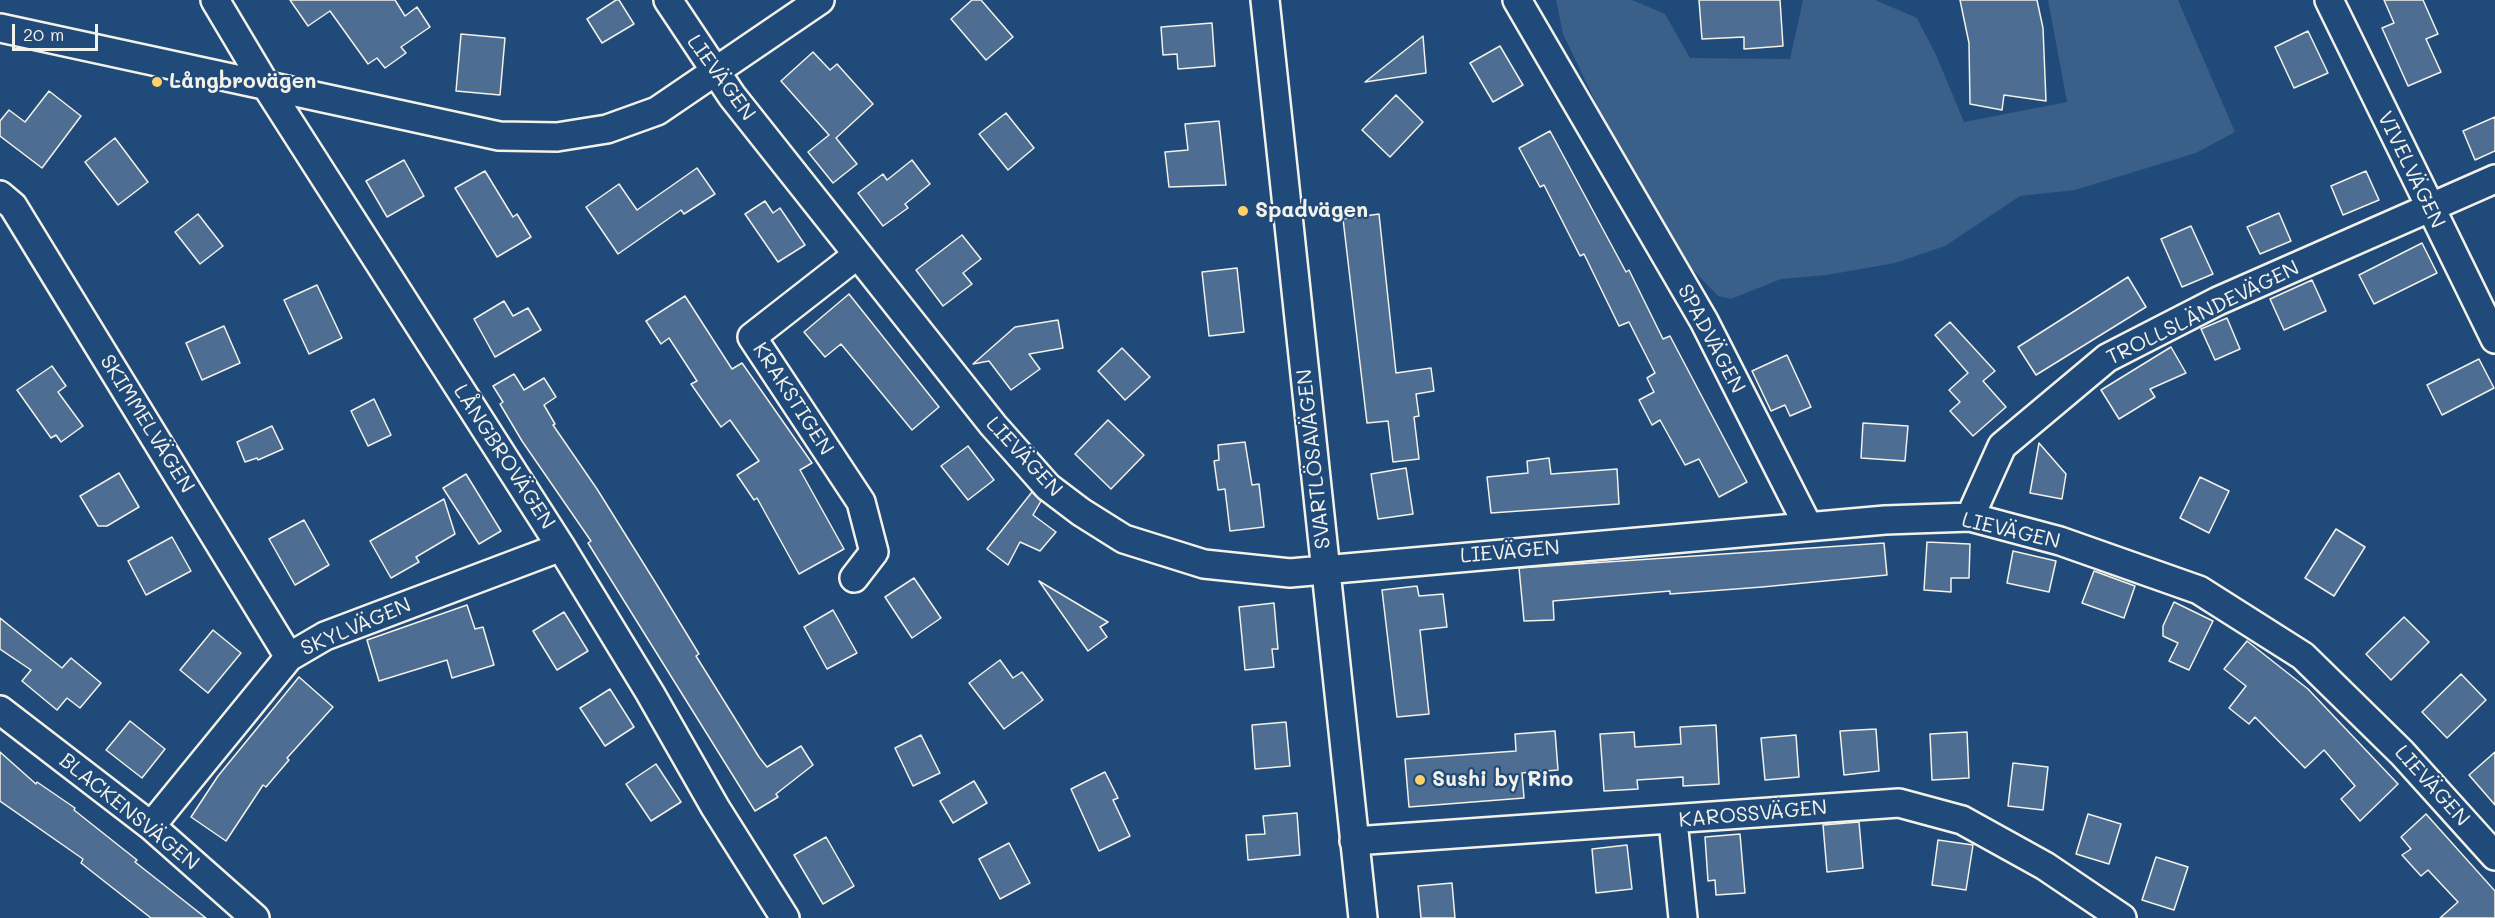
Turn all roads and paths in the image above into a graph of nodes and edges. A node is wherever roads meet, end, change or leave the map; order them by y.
1 (215, 0) edge
2 (668, 0) edge
3 (820, 0) edge
4 (1265, 0) edge
5 (1516, 0) edge
6 (2329, 0) edge
7 (0, 28) edge
8 (716, 72) junction
9 (265, 84) junction
10 (2495, 180) edge
11 (0, 195) edge
12 (2430, 209) junction
13 (857, 255) junction
14 (2495, 339) edge
15 (1970, 517) junction
16 (1808, 526) junction
17 (561, 547) junction
18 (1326, 570) junction
19 (854, 578) dead end
20 (289, 657) junction
21 (0, 710) edge
22 (1672, 820) junction
23 (151, 826) junction
24 (1354, 841) junction
25 (2495, 856) edge
26 (255, 918) edge
27 (785, 918) edge
28 (1363, 918) edge
29 (1683, 918) edge
30 (2122, 918) edge

1 - 9 street, LÅNGBROVÄGEN
2 - 8 street, LIEVÄGEN
3 - 8 street
4 - 18 street, SVARTLÖSAVÄGEN
5 - 16 street, SPADVÄGEN
6 - 12 street, VIVELVÄGEN
7 - 9 street
8 - 9 street
8 - 13 street, LIEVÄGEN
9 - 17 street, LÅNGBROVÄGEN
10 - 12 street, TROLLSLÄNDEVÄGEN
11 - 20 street, SKIMMELVÄGEN
12 - 14 street, VIVELVÄGEN
12 - 15 street, TROLLSLÄNDEVÄGEN
13 - 18 street, LIEVÄGEN
13 - 19 street, KRAKSTIGEN
15 - 16 street, LIEVÄGEN
15 - 25 street, LIEVÄGEN
16 - 18 street, LIEVÄGEN
17 - 20 street, SKYLVÄGEN
17 - 27 street, LÅNGBROVÄGEN
18 - 24 street, SVARTLÖSAVÄGEN
20 - 23 street, SKYLVÄGEN
21 - 23 street, BLACKENSVÄGEN
22 - 24 street, KAROSSVÄGEN
22 - 29 street
22 - 30 street, KAROSSVÄGEN
23 - 26 street, BLACKENSVÄGEN
24 - 28 street, SVARTLÖSAVÄGEN

